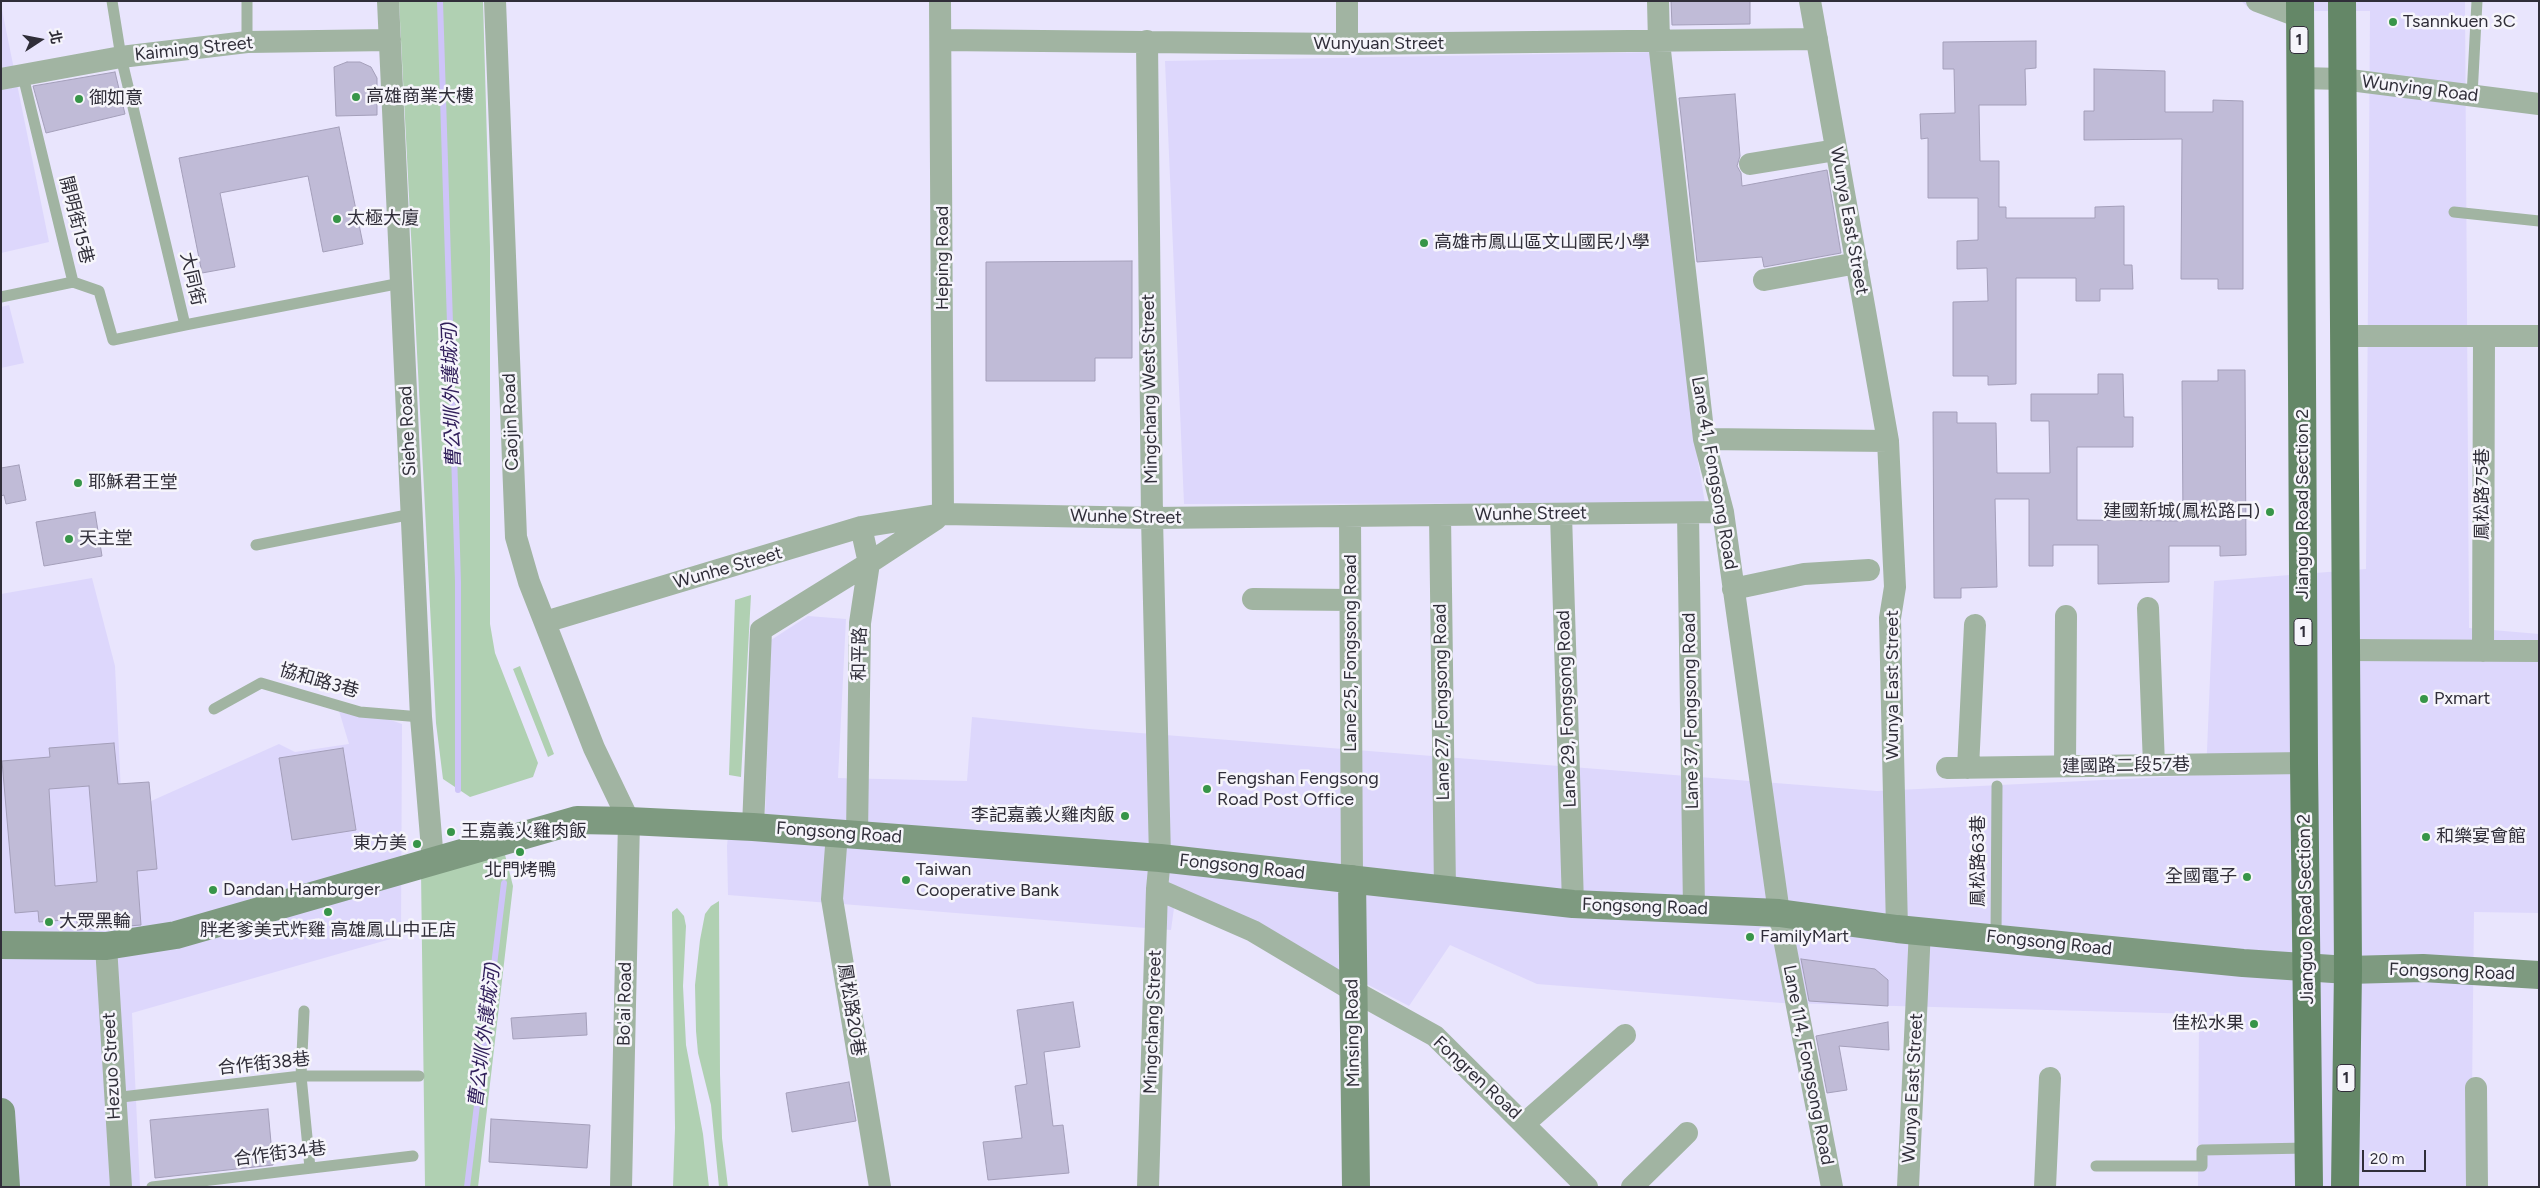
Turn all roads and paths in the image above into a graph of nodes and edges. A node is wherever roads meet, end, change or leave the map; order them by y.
1 (112, 1) edge
2 (247, 1) edge
3 (388, 1) edge
4 (495, 1) edge
5 (940, 1) edge
6 (1346, 1) edge
7 (1658, 1) edge
8 (1810, 1) edge
9 (2257, 1) edge
10 (2342, 1) edge
11 (2477, 1) edge
12 (2300, 9) edge
13 (1817, 39) junction
14 (390, 40) junction
15 (941, 40) junction
16 (1147, 41) junction
17 (247, 42) junction
18 (1659, 42) junction
19 (1348, 44) junction
20 (121, 57) junction
21 (23, 76) junction
22 (2301, 78) junction
23 (1, 79) edge
24 (2342, 79) junction
25 (2472, 96) junction
26 (2539, 104) edge
27 (1836, 150) junction
28 (1750, 164) dead end
29 (2454, 212) dead end
30 (2539, 221) edge
31 (1857, 263) junction
32 (1764, 280) dead end
33 (73, 282) junction
34 (401, 283) junction
35 (1, 297) edge
36 (185, 324) junction
37 (2343, 336) junction
38 (2484, 336) junction
39 (2539, 336) edge
40 (1704, 439) junction
41 (1888, 441) junction
42 (1723, 512) junction
43 (1688, 513) junction
44 (412, 514) junction
45 (943, 514) junction
46 (1561, 514) junction
47 (1440, 515) junction
48 (1350, 516) junction
49 (1152, 518) junction
50 (861, 527) junction
51 (256, 545) dead end
52 (869, 563) junction
53 (1869, 570) dead end
54 (1733, 589) junction
55 (1253, 599) dead end
56 (1350, 600) junction
57 (2148, 608) dead end
58 (2066, 616) dead end
59 (545, 622) junction
60 (1975, 625) dead end
61 (2345, 650) junction
62 (2483, 651) junction
63 (2539, 651) edge
64 (214, 709) dead end
65 (421, 717) junction
66 (2304, 763) junction
67 (2154, 765) junction
68 (2065, 766) junction
69 (1997, 786) dead end
70 (629, 821) junction
71 (752, 827) junction
72 (847, 834) junction
73 (1160, 858) junction
74 (433, 861) junction
75 (1352, 879) junction
76 (1157, 889) junction
77 (1445, 890) junction
78 (1573, 904) junction
79 (1694, 908) junction
80 (1779, 913) junction
81 (1909, 929) junction
82 (1996, 937) junction
83 (1, 945) edge
84 (106, 946) junction
85 (2307, 967) junction
86 (2348, 970) junction
87 (2539, 975) edge
88 (1352, 990) junction
89 (304, 1011) dead end
90 (1625, 1035) dead end
91 (301, 1076) junction
92 (418, 1076) dead end
93 (2050, 1078) dead end
94 (2476, 1088) dead end
95 (114, 1098) junction
96 (1, 1112) edge
97 (1525, 1123) junction
98 (1687, 1132) dead end
99 (2309, 1148) junction
100 (414, 1156) dead end
101 (2096, 1166) dead end
102 (310, 1168) junction
103 (225, 1182) edge
104 (1577, 1183) edge
105 (6, 1187) edge
106 (121, 1187) edge
107 (152, 1187) edge
108 (621, 1187) edge
109 (880, 1187) edge
110 (1148, 1187) edge
111 (1356, 1187) edge
112 (1632, 1187) edge
113 (1832, 1187) edge
114 (1908, 1187) edge
115 (2045, 1187) edge
116 (2310, 1187) edge
117 (2345, 1187) edge
118 (2477, 1187) edge

1 - 20 lane, 大同街
2 - 17 lane
3 - 14 street, Siehe Road
4 - 59 street, Caojin Road
5 - 15 street, Heping Road
6 - 19 street
7 - 18 street, Lane 41, Fongsong Road
8 - 13 street, Wunya East Street
9 - 12 street
10 - 24 main road, 1
11 - 25 lane
12 - 22 main road, Jianguo Road Section 2 / 1
13 - 18 street, Wunyuan Street
13 - 27 street, Wunya East Street
14 - 17 street, Kaiming Street
14 - 34 street, Siehe Road
15 - 16 street, Wunyuan Street
15 - 45 street, Heping Road
16 - 19 street, Wunyuan Street
16 - 49 street, Mingchang West Street
17 - 20 street, Kaiming Street
18 - 19 street, Wunyuan Street
18 - 40 street, Lane 41, Fongsong Road
20 - 21 street, Kaiming Street
20 - 36 lane, 大同街
21 - 23 street, Kaiming Street
21 - 33 lane, 開明街15巷
22 - 24 street, Wunying Road
22 - 66 main road, Jianguo Road Section 2 / 1
24 - 25 street, Wunying Road
24 - 37 main road, 1
25 - 26 street, Wunying Road
27 - 28 street
27 - 31 street, Wunya East Street
29 - 30 lane
31 - 32 street
31 - 41 street, Wunya East Street
33 - 35 lane
33 - 36 lane, 開明街15巷
34 - 36 lane, 大同街
34 - 44 street, Siehe Road
37 - 38 street
37 - 61 main road, 1
38 - 39 street
38 - 62 street, 鳳松路75巷
40 - 41 street
40 - 42 street, Lane 41, Fongsong Road
41 - 81 street, Wunya East Street
42 - 43 street, Wunhe Street
42 - 54 street, Lane 41, Fongsong Road
43 - 46 street, Wunhe Street
43 - 79 street, Lane 37, Fongsong Road
44 - 51 lane
44 - 65 street, Siehe Road
45 - 49 street, Wunhe Street
45 - 50 street, Wunhe Street
45 - 52 street
46 - 47 street, Wunhe Street
46 - 78 street, Lane 29, Fongsong Road
47 - 48 street, Wunhe Street
47 - 77 street, Lane 27, Fongsong Road
48 - 49 street, Wunhe Street
48 - 56 street, Lane 25, Fongsong Road
49 - 73 street, Mingchang West Street
50 - 52 street
50 - 59 street, Wunhe Street
52 - 71 street
52 - 72 street, 和平路
53 - 54 street
54 - 80 street, Lane 41, Fongsong Road
55 - 56 street
56 - 75 street, Lane 25, Fongsong Road
57 - 67 street
58 - 68 street
59 - 70 street, Caojin Road
60 - 68 street, 建國路二段57巷
61 - 62 street
61 - 86 main road, 1
62 - 63 street
64 - 65 lane, 協和路3巷
65 - 74 street, Siehe Road
66 - 67 street, 建國路二段57巷
66 - 85 main road, Jianguo Road Section 2 / 1
67 - 68 street, 建國路二段57巷
69 - 82 lane, 鳳松路63巷
70 - 71 street, Fongsong Road
70 - 74 street, Fongsong Road
70 - 108 street, Bo'ai Road
71 - 72 street, Fongsong Road
72 - 73 street, Fongsong Road
72 - 109 street, 鳳松路20巷
73 - 75 street, Fongsong Road
73 - 76 street, Mingchang Street
74 - 84 street, Fongsong Road
75 - 77 street, Fongsong Road
75 - 88 street, Minsing Road
76 - 88 street, Fongren Road
76 - 110 street, Mingchang Street
77 - 78 street, Fongsong Road
78 - 79 street, Fongsong Road
79 - 80 street, Fongsong Road
80 - 81 street, Fongsong Road
80 - 113 street, Lane 114, Fongsong Road
81 - 82 street, Fongsong Road
81 - 114 street, Wunya East Street
82 - 85 street, Fongsong Road
83 - 84 street, Fongsong Road
84 - 95 street, Hezuo Street
85 - 86 street, Fongsong Road
85 - 99 main road, Jianguo Road Section 2 / 1
86 - 87 street, Fongsong Road
86 - 117 main road, 1
88 - 97 street, Fongren Road
88 - 111 street, Minsing Road
89 - 91 lane
90 - 97 street
91 - 92 lane, 合作街38巷
91 - 95 lane, 合作街38巷
91 - 102 lane
93 - 115 street
94 - 118 street
95 - 106 street, Hezuo Street
96 - 105 street
97 - 104 street, Fongren Road
98 - 112 street
99 - 101 lane
99 - 116 main road, Jianguo Road Section 2 / 1
100 - 102 lane, 合作街34巷
102 - 103 lane, 合作街34巷
103 - 107 lane, 合作街34巷

